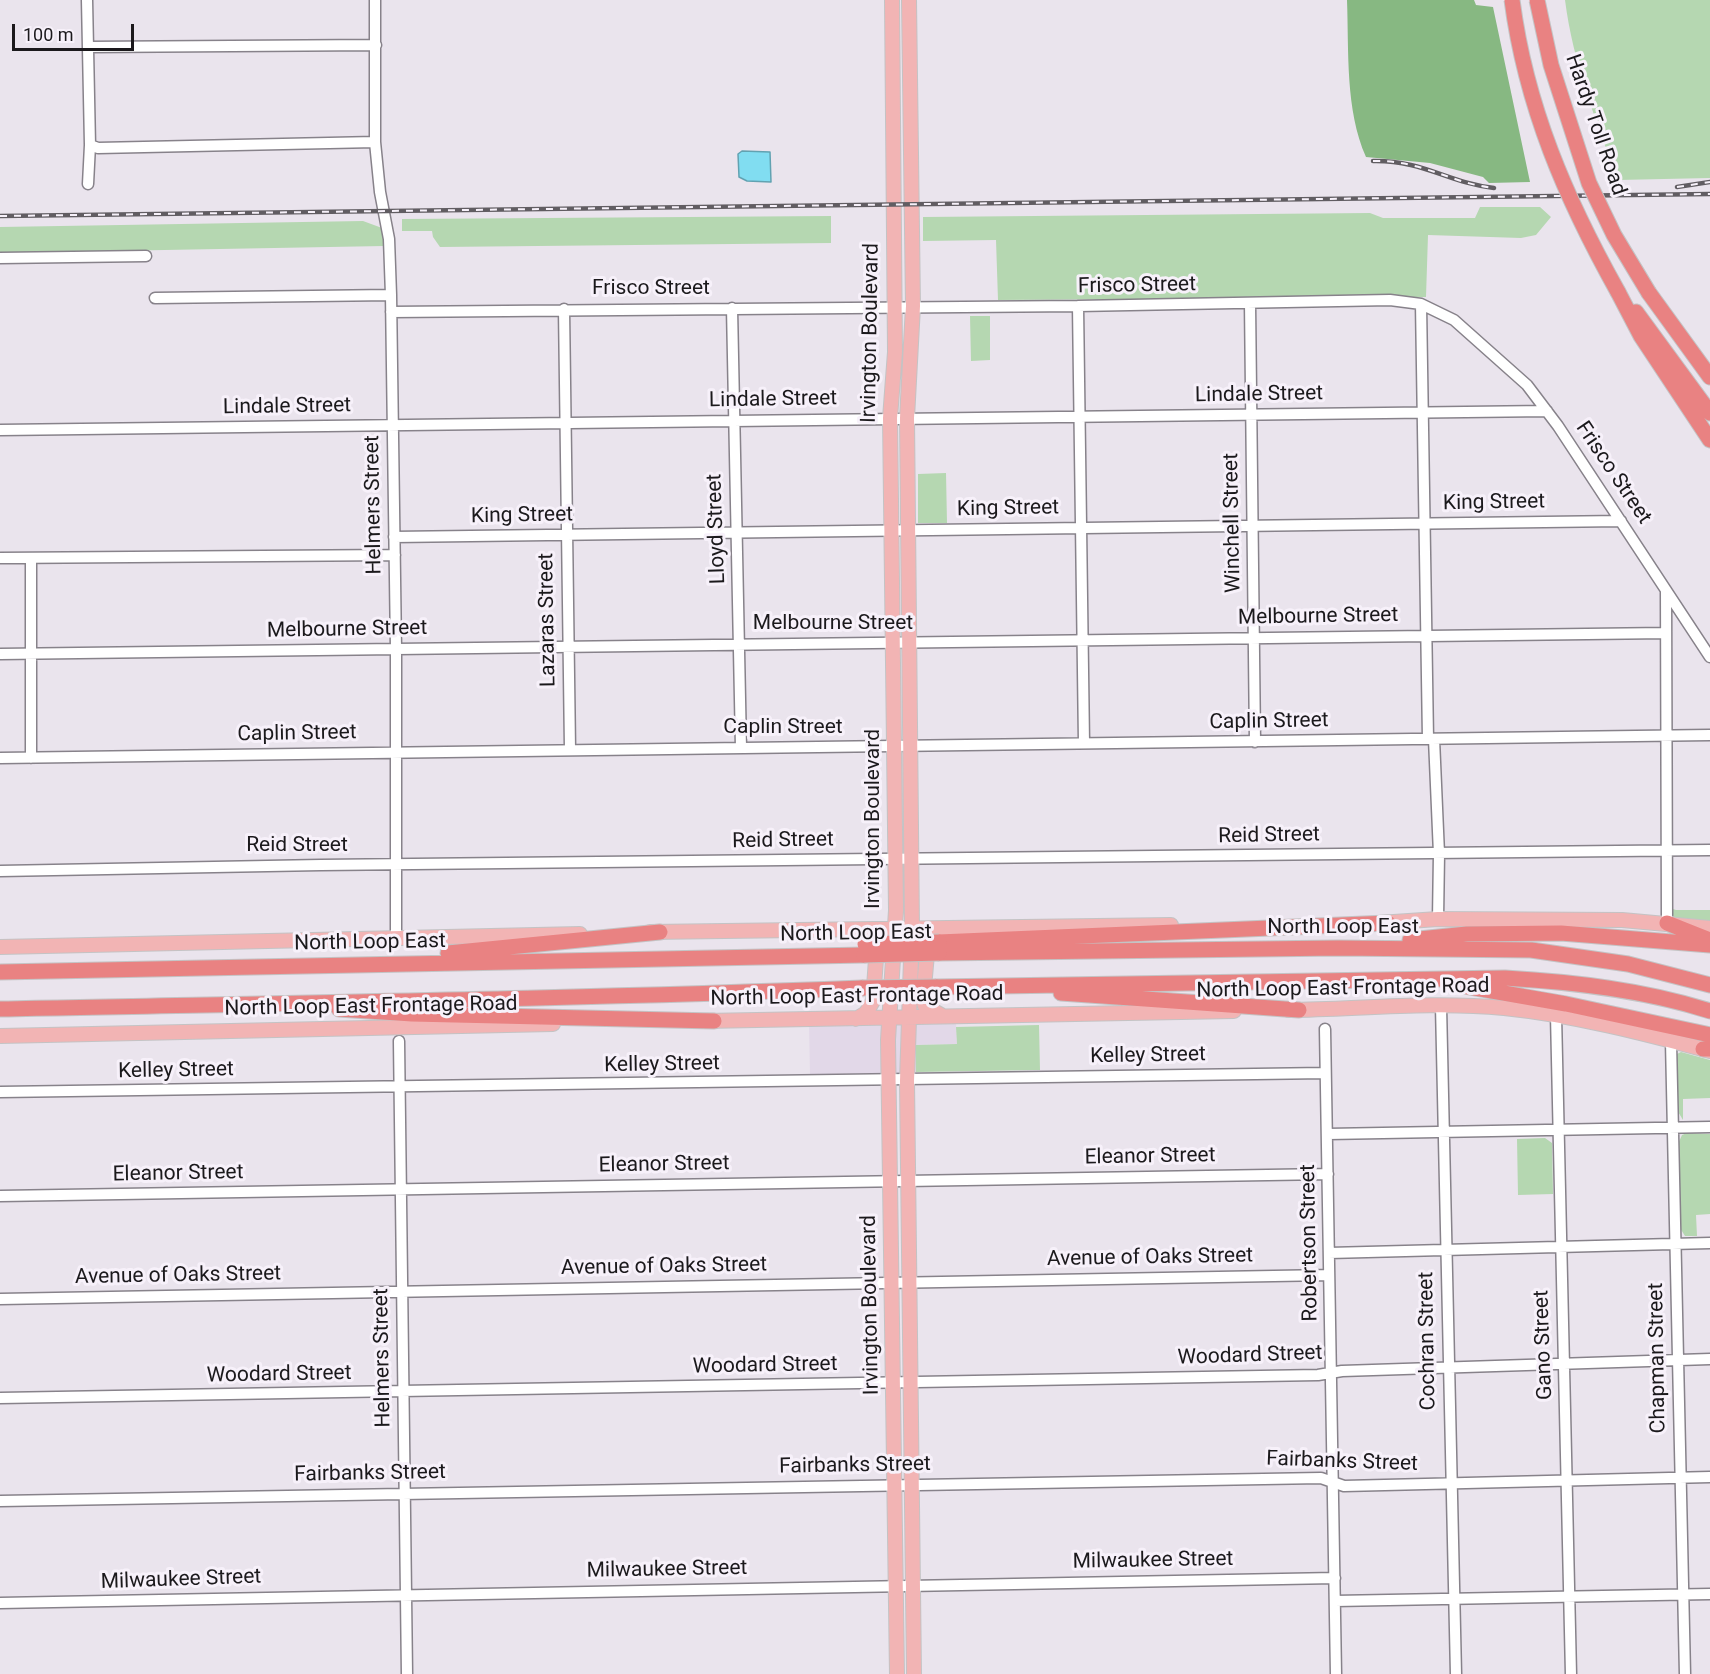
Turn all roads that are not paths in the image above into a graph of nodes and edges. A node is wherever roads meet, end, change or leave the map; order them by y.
1 (87, 0) edge
2 (375, 0) edge
3 (892, 0) edge
4 (909, 0) edge
5 (1512, 0) edge
6 (1537, 0) edge
7 (376, 45) junction
8 (88, 47) junction
9 (893, 64) junction
10 (910, 64) junction
11 (375, 142) junction
12 (90, 145) junction
13 (892, 171) junction
14 (910, 171) junction
15 (88, 184) dead end
16 (146, 256) dead end
17 (0, 258) edge
18 (912, 269) junction
19 (894, 270) junction
20 (1618, 292) junction
21 (391, 295) junction
22 (155, 298) dead end
23 (1250, 303) junction
24 (1421, 304) junction
25 (895, 306) junction
26 (913, 306) junction
27 (1078, 306) junction
28 (732, 308) junction
29 (564, 309) junction
30 (391, 312) junction
31 (1710, 377) edge
32 (1547, 411) junction
33 (1422, 412) junction
34 (1710, 413) edge
35 (1251, 415) junction
36 (890, 418) junction
37 (907, 418) junction
38 (1078, 418) junction
39 (733, 420) junction
40 (565, 422) junction
41 (391, 425) junction
42 (0, 430) edge
43 (1710, 440) edge
44 (1621, 521) junction
45 (1424, 524) junction
46 (1252, 526) junction
47 (1082, 527) junction
48 (892, 530) junction
49 (909, 530) junction
50 (736, 532) junction
51 (566, 534) junction
52 (394, 537) junction
53 (395, 555) junction
54 (0, 558) edge
55 (31, 558) junction
56 (1666, 590) junction
57 (1665, 633) junction
58 (1426, 635) junction
59 (1254, 638) junction
60 (1082, 640) junction
61 (894, 642) junction
62 (910, 643) junction
63 (740, 644) junction
64 (567, 647) junction
65 (396, 649) junction
66 (0, 654) edge
67 (31, 654) junction
68 (1710, 657) edge
69 (1666, 735) junction
70 (1710, 735) edge
71 (1431, 739) junction
72 (1256, 742) junction
73 (1084, 743) junction
74 (895, 747) junction
75 (911, 747) junction
76 (741, 748) junction
77 (570, 749) junction
78 (396, 751) junction
79 (0, 758) edge
80 (31, 758) junction
81 (1710, 850) edge
82 (1666, 851) junction
83 (1439, 854) junction
84 (895, 859) junction
85 (912, 859) junction
86 (397, 866) junction
87 (0, 871) edge
88 (1438, 919) junction
89 (1388, 923) junction
90 (1667, 923) junction
91 (866, 928) junction
92 (895, 928) junction
93 (912, 928) junction
94 (951, 928) junction
95 (1710, 928) edge
96 (660, 932) junction
97 (396, 937) junction
98 (1710, 940) edge
99 (1710, 945) edge
100 (0, 947) edge
101 (939, 948) junction
102 (1338, 948) junction
103 (269, 966) junction
104 (0, 972) edge
105 (1423, 979) junction
106 (1710, 984) edge
107 (959, 986) junction
108 (249, 1004) junction
109 (1442, 1006) junction
110 (0, 1009) edge
111 (1299, 1010) junction
112 (1710, 1011) edge
113 (1556, 1015) junction
114 (908, 1017) junction
115 (945, 1017) junction
116 (890, 1018) junction
117 (856, 1019) junction
118 (714, 1021) junction
119 (1325, 1029) dead end
120 (1671, 1034) junction
121 (1710, 1035) edge
122 (0, 1036) edge
123 (399, 1041) dead end
124 (1708, 1050) edge
125 (1325, 1073) junction
126 (889, 1081) junction
127 (907, 1081) junction
128 (400, 1088) junction
129 (0, 1092) edge
130 (1710, 1127) edge
131 (1672, 1128) junction
132 (1558, 1131) junction
133 (1443, 1132) junction
134 (1329, 1134) junction
135 (1328, 1174) junction
136 (891, 1181) junction
137 (908, 1181) junction
138 (400, 1189) junction
139 (0, 1196) edge
140 (1674, 1243) junction
141 (1710, 1243) edge
142 (1561, 1247) junction
143 (1446, 1251) junction
144 (1329, 1253) junction
145 (1329, 1275) junction
146 (910, 1282) junction
147 (892, 1283) junction
148 (402, 1291) junction
149 (0, 1299) edge
150 (1678, 1359) junction
151 (1710, 1359) edge
152 (1564, 1364) junction
153 (1448, 1367) junction
154 (1331, 1373) junction
155 (893, 1383) junction
156 (911, 1383) junction
157 (403, 1393) junction
158 (0, 1398) edge
159 (1710, 1477) edge
160 (1680, 1478) junction
161 (1566, 1481) junction
162 (1332, 1482) junction
163 (912, 1484) junction
164 (1451, 1484) junction
165 (894, 1485) junction
166 (405, 1493) junction
167 (0, 1501) edge
168 (1335, 1578) junction
169 (913, 1585) junction
170 (896, 1586) junction
171 (1710, 1594) edge
172 (406, 1595) junction
173 (1684, 1595) junction
174 (1570, 1598) junction
175 (1454, 1599) junction
176 (1335, 1601) junction
177 (0, 1603) edge
178 (407, 1674) edge
179 (897, 1674) edge
180 (914, 1674) edge
181 (1336, 1674) edge
182 (1456, 1674) edge
183 (1571, 1674) edge
184 (1685, 1674) edge

1 - 8 street
2 - 7 street, Helmers Street
3 - 9 main road, Irvington Boulevard
4 - 10 main road, Irvington Boulevard
5 - 20 highway, bridge
6 - 31 highway, Hardy Toll Road, bridge
7 - 8 street
7 - 11 street, Helmers Street
8 - 12 street
9 - 10 main road
9 - 13 main road, Irvington Boulevard
10 - 14 main road, Irvington Boulevard
11 - 12 street
11 - 21 street, Helmers Street
12 - 15 street
13 - 14 main road
13 - 19 main road, Irvington Boulevard
14 - 18 main road, Irvington Boulevard
16 - 17 street
18 - 19 main road
18 - 26 main road, Irvington Boulevard
19 - 25 main road, Irvington Boulevard
20 - 34 highway
20 - 43 highway
21 - 22 street
21 - 30 street, Helmers Street
23 - 24 street, Frisco Street
23 - 27 street, Frisco Street
23 - 35 street, Winchell Street
24 - 32 street, Frisco Street
24 - 33 street
25 - 26 street, Frisco Street
25 - 28 street, Frisco Street
25 - 36 main road, Irvington Boulevard
26 - 27 street, Frisco Street
26 - 37 main road, Irvington Boulevard
27 - 38 street
28 - 29 street, Frisco Street
28 - 39 street, Lloyd Street
29 - 30 street, Frisco Street
29 - 40 street, Lazaras Street
30 - 41 street, Helmers Street
32 - 33 street, Lindale Street
32 - 44 street, Frisco Street
33 - 35 street, Lindale Street
33 - 45 street
35 - 38 street, Lindale Street
35 - 46 street, Winchell Street
36 - 37 street, Lindale Street
36 - 39 street, Lindale Street
36 - 48 main road, Irvington Boulevard
37 - 38 street, Lindale Street
37 - 49 main road, Irvington Boulevard
38 - 47 street
39 - 40 street, Lindale Street
39 - 50 street, Lloyd Street
40 - 41 street, Lindale Street
40 - 51 street, Lazaras Street
41 - 42 street, Lindale Street
41 - 52 street, Helmers Street
44 - 45 street, King Street
44 - 56 street, Frisco Street
45 - 46 street, King Street
45 - 58 street
46 - 47 street, King Street
46 - 59 street, Winchell Street
47 - 49 street, King Street
47 - 60 street
48 - 49 street, King Street
48 - 50 street, King Street
48 - 61 main road, Irvington Boulevard
49 - 62 main road, Irvington Boulevard
50 - 51 street, King Street
50 - 63 street, Lloyd Street
51 - 52 street, King Street
51 - 64 street, Lazaras Street
52 - 53 street, Helmers Street
53 - 55 street
53 - 65 street, Helmers Street
54 - 55 street
55 - 67 street
56 - 57 street
56 - 68 street, Frisco Street
57 - 58 street, Melbourne Street
57 - 69 street
58 - 59 street, Melbourne Street
58 - 71 street
59 - 60 street, Melbourne Street
59 - 72 street, Winchell Street
60 - 62 street, Melbourne Street
60 - 73 street
61 - 62 street, Melbourne Street
61 - 63 street, Melbourne Street
61 - 74 main road, Irvington Boulevard
62 - 75 main road, Irvington Boulevard
63 - 64 street, Melbourne Street
63 - 76 street, Lloyd Street
64 - 65 street, Melbourne Street
64 - 77 street, Lazaras Street
65 - 67 street, Melbourne Street
65 - 78 street, Helmers Street
66 - 67 street, Melbourne Street
67 - 80 street
69 - 70 street, Caplin Street
69 - 71 street, Caplin Street
69 - 82 street
71 - 72 street, Caplin Street
71 - 83 street
72 - 73 street, Caplin Street
73 - 75 street, Caplin Street
74 - 75 street, Caplin Street
74 - 76 street, Caplin Street
74 - 84 main road, Irvington Boulevard
75 - 85 main road, Irvington Boulevard
76 - 77 street, Caplin Street
77 - 78 street, Caplin Street
78 - 80 street, Caplin Street
78 - 86 street, Helmers Street
79 - 80 street, Caplin Street
81 - 82 street, Reid Street
82 - 83 street, Reid Street
82 - 90 street
83 - 85 street, Reid Street
83 - 88 street
84 - 85 street, Reid Street
84 - 86 street, Reid Street
84 - 92 main road, Irvington Boulevard
85 - 93 main road, Irvington Boulevard
86 - 87 street, Reid Street
86 - 97 street, Helmers Street
88 - 89 main road
88 - 90 main road
89 - 94 main road
89 - 101 highway
90 - 95 main road
90 - 98 highway
91 - 92 main road
91 - 96 main road
91 - 117 main road
92 - 93 main road
92 - 116 main road, Irvington Boulevard
93 - 94 main road
93 - 114 main road, Irvington Boulevard
94 - 115 main road
96 - 97 main road
96 - 103 highway
97 - 100 main road
99 - 102 highway
101 - 102 highway, North Loop East
101 - 103 highway, North Loop East, bridge
102 - 106 highway, North Loop East
103 - 104 highway, North Loop East
105 - 107 highway
105 - 112 highway
105 - 120 highway
107 - 108 highway, bridge
107 - 111 highway
108 - 110 highway
108 - 118 highway
109 - 111 main road, North Loop East Frontage Road
109 - 113 main road, North Loop East Frontage Road
109 - 133 street, Cochran Street
111 - 115 main road, North Loop East Frontage Road
113 - 120 main road, North Loop East Frontage Road
113 - 132 street, Gano Street
114 - 115 main road, North Loop East Frontage Road
114 - 116 main road, North Loop East Frontage Road
114 - 127 main road, Irvington Boulevard
116 - 117 main road, North Loop East Frontage Road
116 - 126 main road, Irvington Boulevard
117 - 118 main road, North Loop East Frontage Road
118 - 122 main road, North Loop East Frontage Road
119 - 125 street, Robertson Street
120 - 121 highway
120 - 124 main road, North Loop East Frontage Road
120 - 131 street, Chapman Street
123 - 128 street, Helmers Street
125 - 127 street, Kelley Street
125 - 134 street, Robertson Street
126 - 127 street, Kelley Street
126 - 128 street, Kelley Street
126 - 136 main road, Irvington Boulevard
127 - 137 main road, Irvington Boulevard
128 - 129 street, Kelley Street
128 - 138 street, Helmers Street
130 - 131 street
131 - 132 street
131 - 140 street, Chapman Street
132 - 133 street
132 - 142 street, Gano Street
133 - 134 street
133 - 143 street, Cochran Street
134 - 135 street, Robertson Street
135 - 137 street, Eleanor Street
135 - 144 street, Robertson Street
136 - 137 street, Eleanor Street
136 - 138 street, Eleanor Street
136 - 147 main road, Irvington Boulevard
137 - 146 main road, Irvington Boulevard
138 - 139 street, Eleanor Street
138 - 148 street, Helmers Street
140 - 141 street
140 - 142 street
140 - 150 street, Chapman Street
142 - 143 street
142 - 152 street, Gano Street
143 - 144 street
143 - 153 street, Cochran Street
144 - 145 street, Robertson Street
145 - 146 street, Avenue of Oaks Street
145 - 154 street, Robertson Street
146 - 147 street, Avenue of Oaks Street
146 - 156 main road, Irvington Boulevard
147 - 148 street, Avenue of Oaks Street
147 - 155 main road, Irvington Boulevard
148 - 149 street, Avenue of Oaks Street
148 - 157 street, Helmers Street
150 - 151 street, Woodard Street
150 - 152 street, Woodard Street
150 - 160 street, Chapman Street
152 - 153 street, Woodard Street
152 - 161 street, Gano Street
153 - 154 street, Woodard Street
153 - 164 street, Cochran Street
154 - 156 street, Woodard Street
154 - 162 street, Robertson Street
155 - 156 street, Woodard Street
155 - 157 street, Woodard Street
155 - 165 main road, Irvington Boulevard
156 - 163 main road, Irvington Boulevard
157 - 158 street, Woodard Street
157 - 166 street, Helmers Street
159 - 160 street, Fairbanks Street
160 - 161 street, Fairbanks Street
160 - 173 street, Chapman Street
161 - 164 street, Fairbanks Street
161 - 174 street, Gano Street
162 - 163 street, Fairbanks Street
162 - 164 street, Fairbanks Street
162 - 168 street, Robertson Street
163 - 165 street, Fairbanks Street
163 - 169 main road, Irvington Boulevard
164 - 175 street, Cochran Street
165 - 166 street, Fairbanks Street
165 - 170 main road, Irvington Boulevard
166 - 167 street, Fairbanks Street
166 - 172 street, Helmers Street
168 - 169 street, Milwaukee Street
168 - 176 street, Robertson Street
169 - 170 street, Milwaukee Street
169 - 180 main road, Irvington Boulevard
170 - 172 street, Milwaukee Street
170 - 179 main road, Irvington Boulevard
171 - 173 street
172 - 177 street, Milwaukee Street
172 - 178 street, Helmers Street
173 - 174 street
173 - 184 street, Chapman Street
174 - 175 street
174 - 183 street, Gano Street
175 - 176 street
175 - 182 street, Cochran Street
176 - 181 street, Robertson Street

